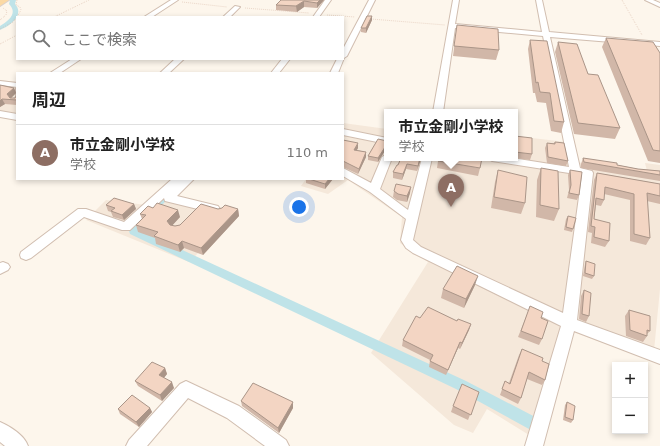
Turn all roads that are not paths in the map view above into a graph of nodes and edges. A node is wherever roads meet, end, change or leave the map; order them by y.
1 (5, 0) edge
2 (172, 0) edge
3 (328, 0) edge
4 (372, 0) edge
5 (456, 0) edge
6 (539, 0) edge
7 (648, 0) edge
8 (0, 5) edge
9 (660, 5) edge
10 (237, 7) road end
11 (148, 16) edge
12 (227, 16) edge
13 (317, 16) edge
14 (452, 26) junction
15 (547, 34) junction
16 (660, 44) edge
17 (344, 54) edge
18 (75, 60) edge
19 (179, 60) edge
20 (285, 60) edge
21 (340, 60) edge
22 (56, 72) edge
23 (165, 72) edge
24 (277, 72) edge
25 (334, 72) edge
26 (0, 83) edge
27 (16, 85) edge
28 (438, 109) edge
29 (1, 115) edge
30 (16, 117) edge
31 (344, 132) edge
32 (384, 140) edge
33 (385, 161) edge
34 (426, 161) edge
35 (511, 161) edge
36 (344, 172) edge
37 (582, 172) junction
38 (602, 176) edge
39 (177, 180) edge
40 (188, 180) edge
41 (374, 190) junction
42 (200, 206) junction
43 (220, 211) edge
44 (188, 217) edge
45 (412, 218) junction
46 (26, 255) dead end
47 (569, 323) junction
48 (660, 357) edge
49 (0, 431) edge
50 (19, 446) edge
51 (135, 446) edge
52 (280, 446) edge
53 (534, 446) edge

1 - 8 main road
2 - 11 street
3 - 13 street
4 - 17 street
5 - 14 street
6 - 15 street
7 - 9 street
10 - 12 street
14 - 15 street
14 - 28 street
15 - 16 street
15 - 37 street
18 - 22 street
19 - 23 street
20 - 24 street
21 - 25 street
26 - 27 street
29 - 30 street
31 - 32 street
33 - 41 street
34 - 45 street
35 - 37 street
36 - 41 street
37 - 38 street
37 - 47 street
39 - 46 street
40 - 42 street
41 - 45 street
42 - 43 street
42 - 44 street
45 - 47 street
47 - 48 street
47 - 53 street
49 - 50 street
51 - 52 street

